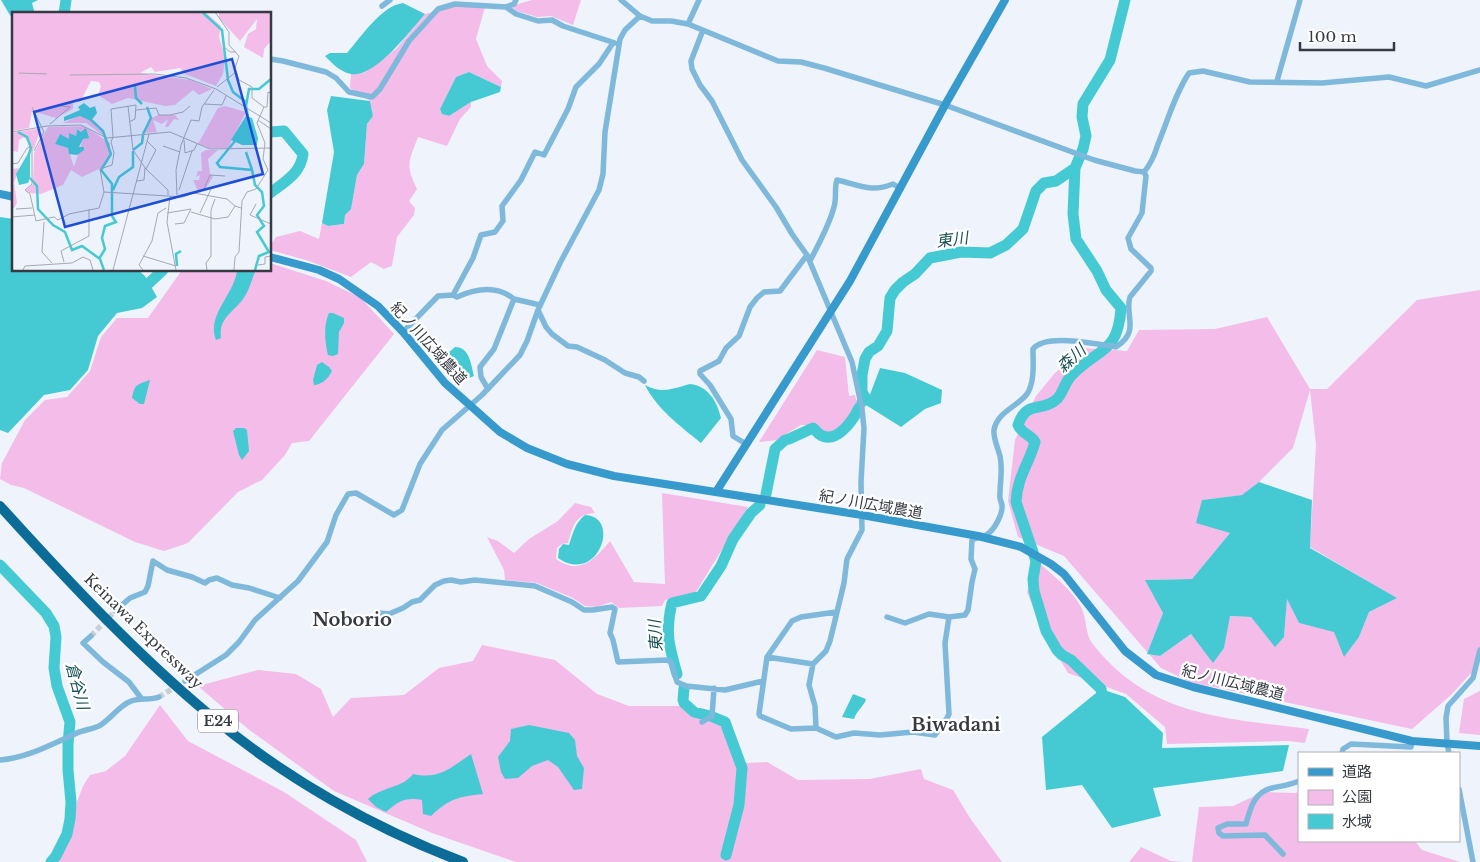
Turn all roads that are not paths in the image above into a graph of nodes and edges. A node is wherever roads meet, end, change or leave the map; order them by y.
1 (390, 0) edge
2 (516, 0) edge
3 (621, 0) edge
4 (699, 0) edge
5 (1005, 0) edge
6 (1300, 0) edge
7 (382, 6) dead end
8 (506, 7) junction
9 (640, 16) junction
10 (688, 24) junction
11 (703, 30) junction
12 (616, 43) junction
13 (271, 60) edge
14 (1480, 70) edge
15 (1277, 81) junction
16 (946, 105) junction
17 (1144, 172) junction
18 (901, 189) junction
19 (271, 257) edge
20 (809, 258) junction
21 (453, 295) junction
22 (514, 299) junction
23 (539, 308) junction
24 (832, 311) junction
25 (403, 332) junction
26 (644, 381) dead end
27 (488, 389) junction
28 (469, 406) junction
29 (746, 444) junction
30 (716, 492) junction
31 (0, 506) edge
32 (862, 515) junction
33 (978, 536) junction
34 (280, 598) junction
35 (115, 611) tunnel mouth
36 (836, 612) junction
37 (379, 613) dead end
38 (887, 617) dead end
39 (949, 617) junction
40 (91, 636) dead end
41 (1480, 650) edge
42 (768, 657) junction
43 (813, 664) junction
44 (185, 681) dead end
45 (763, 681) junction
46 (714, 688) junction
47 (159, 697) tunnel mouth
48 (141, 698) junction
49 (702, 722) dead end
50 (816, 728) junction
51 (1412, 741) junction
52 (1446, 743) junction
53 (1480, 746) edge
54 (1342, 752) edge
55 (1449, 752) edge
56 (0, 760) edge
57 (1298, 781) edge
58 (1460, 794) edge
59 (1283, 854) dead end
60 (463, 862) edge
61 (1473, 862) edge

1 - 7 street
2 - 8 street
3 - 9 street
4 - 10 street
5 - 16 street
6 - 15 street
8 - 12 street
8 - 13 street
9 - 10 street
9 - 12 street
10 - 11 street
11 - 16 street
11 - 20 street
12 - 21 street
12 - 23 street
14 - 15 street
15 - 17 street
16 - 17 street
16 - 18 street
17 - 33 street
18 - 20 street
18 - 24 street
19 - 25 street, 紀ノ川広域農道
20 - 24 street
20 - 29 street
21 - 22 street
21 - 25 street
22 - 23 street
22 - 27 street
23 - 26 street
23 - 27 street
24 - 29 street
24 - 32 street
25 - 28 street, 紀ノ川広域農道
27 - 28 street
28 - 30 street, 紀ノ川広域農道
28 - 34 street
29 - 30 street
30 - 32 street, 紀ノ川広域農道
31 - 60 highway, Keinawa Expressway / E24
32 - 33 street, 紀ノ川広域農道
32 - 36 street
33 - 39 street
33 - 51 street, 紀ノ川広域農道
34 - 35 street
34 - 44 street
36 - 42 street
36 - 43 street
37 - 46 street
38 - 39 street
39 - 50 street
40 - 48 street
41 - 52 street
42 - 43 street
42 - 45 street
43 - 50 street
45 - 46 street
45 - 50 street
46 - 49 street
47 - 48 street
48 - 56 street
51 - 52 street, 紀ノ川広域農道
51 - 54 street
52 - 53 street, 紀ノ川広域農道
52 - 55 street
57 - 59 street
58 - 61 street

